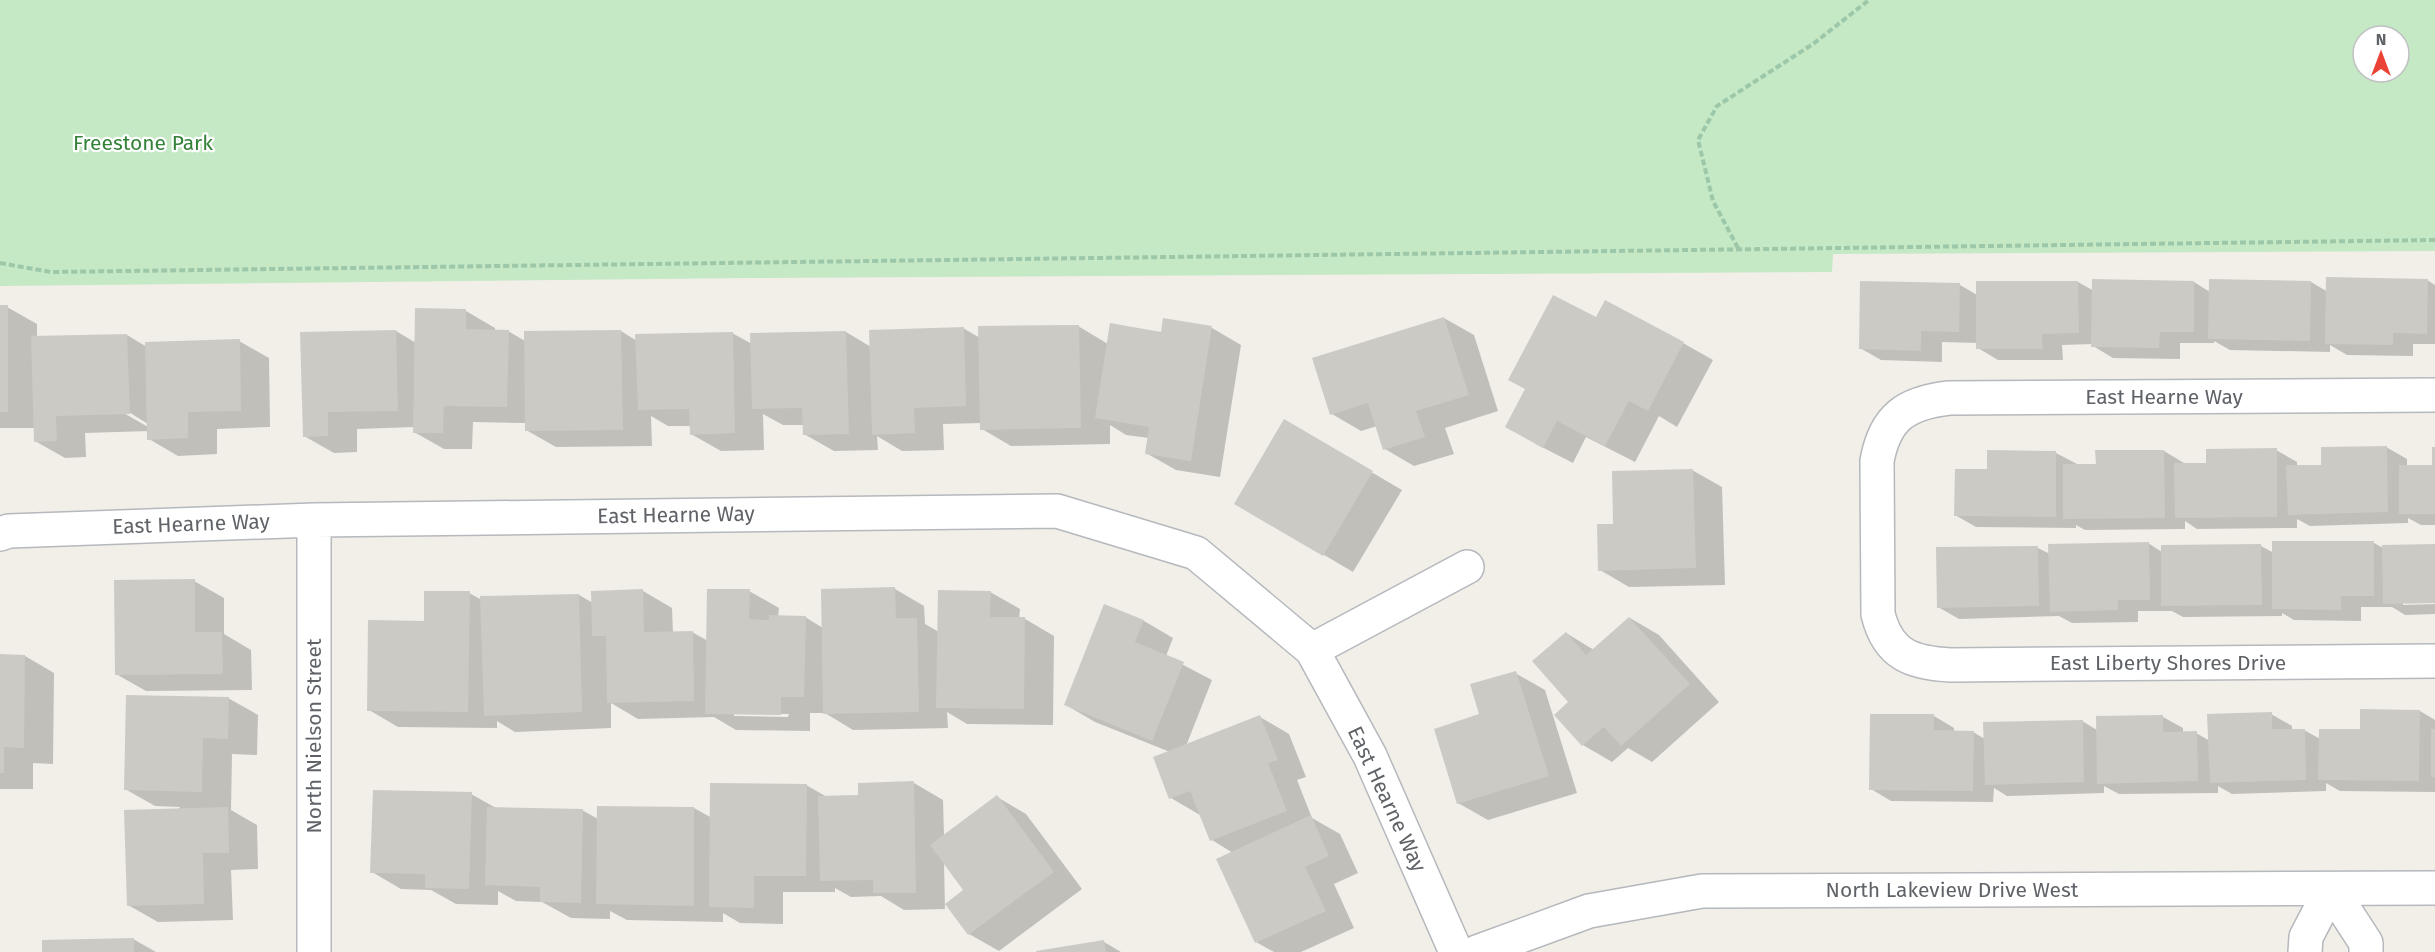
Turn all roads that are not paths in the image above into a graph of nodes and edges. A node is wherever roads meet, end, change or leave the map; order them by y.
1 (2435, 395) edge
2 (314, 520) junction
3 (0, 534) edge
4 (1467, 567) dead end
5 (1312, 650) junction
6 (1903, 655) joint
7 (2435, 661) edge
8 (2435, 888) edge
9 (2331, 889) junction
10 (314, 952) edge
11 (1456, 952) edge
12 (1477, 952) edge
13 (2305, 952) edge
14 (2366, 952) edge

1 - 6 street, East Hearne Way
2 - 3 street, East Hearne Way
2 - 5 street, East Hearne Way
2 - 10 street, North Nielson Street
4 - 5 street
5 - 11 street, East Hearne Way
6 - 7 street, East Liberty Shores Drive
8 - 9 street, North Lakeview Drive West
9 - 12 street, North Lakeview Drive West
9 - 13 street
9 - 14 street

